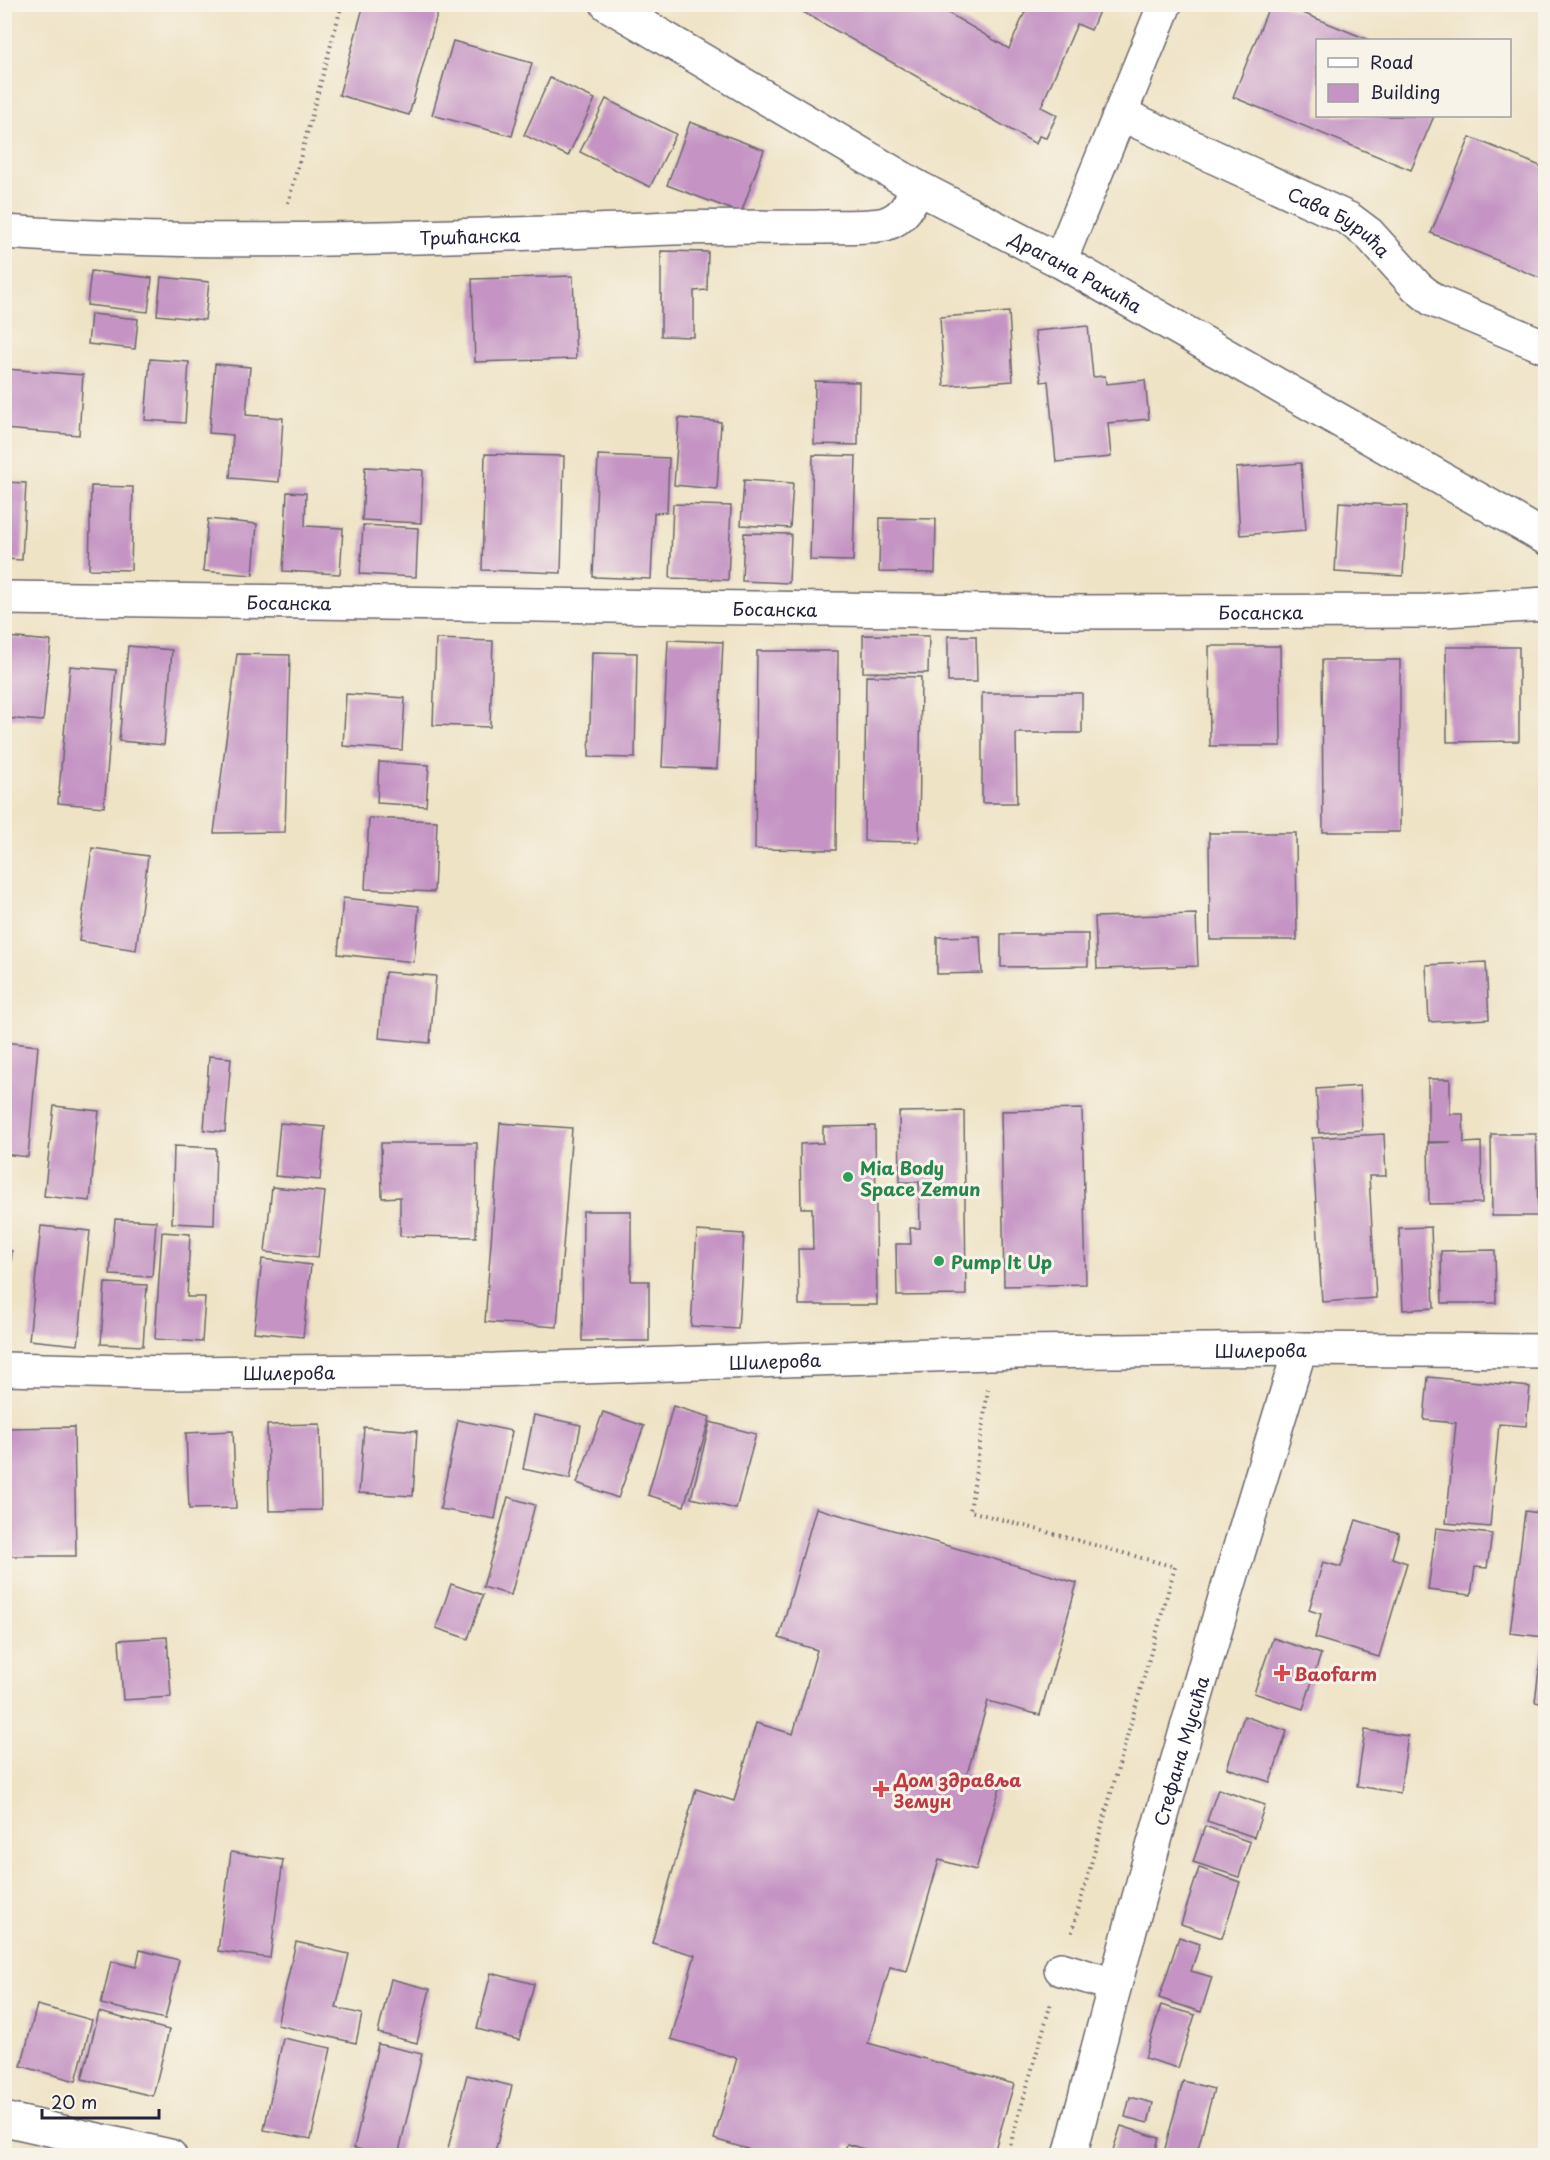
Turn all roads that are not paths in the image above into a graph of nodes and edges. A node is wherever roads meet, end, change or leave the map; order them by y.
1 (607, 4) edge
2 (1165, 4) edge
3 (1121, 114) junction
4 (917, 187) junction
5 (4, 232) edge
6 (1060, 261) junction
7 (1545, 347) edge
8 (1545, 538) edge
9 (4, 597) edge
10 (1545, 604) edge
11 (1300, 1349) junction
12 (1545, 1351) edge
13 (4, 1369) edge
14 (1061, 1969) road end
15 (1114, 1985) junction
16 (4, 2119) edge
17 (170, 2156) edge
18 (1070, 2156) edge

1 - 4 street, Драгана Ракића
2 - 3 street
3 - 6 street
3 - 7 street, Сава Бурића
4 - 5 street, Тршћанска
4 - 6 street, Драгана Ракића
6 - 8 street, Драгана Ракића
9 - 10 street, Босанска
11 - 12 street, Шилерова
11 - 13 street, Шилерова
11 - 15 street, Стефана Мусића
14 - 15 street
15 - 18 street, Стефана Мусића
16 - 17 street

